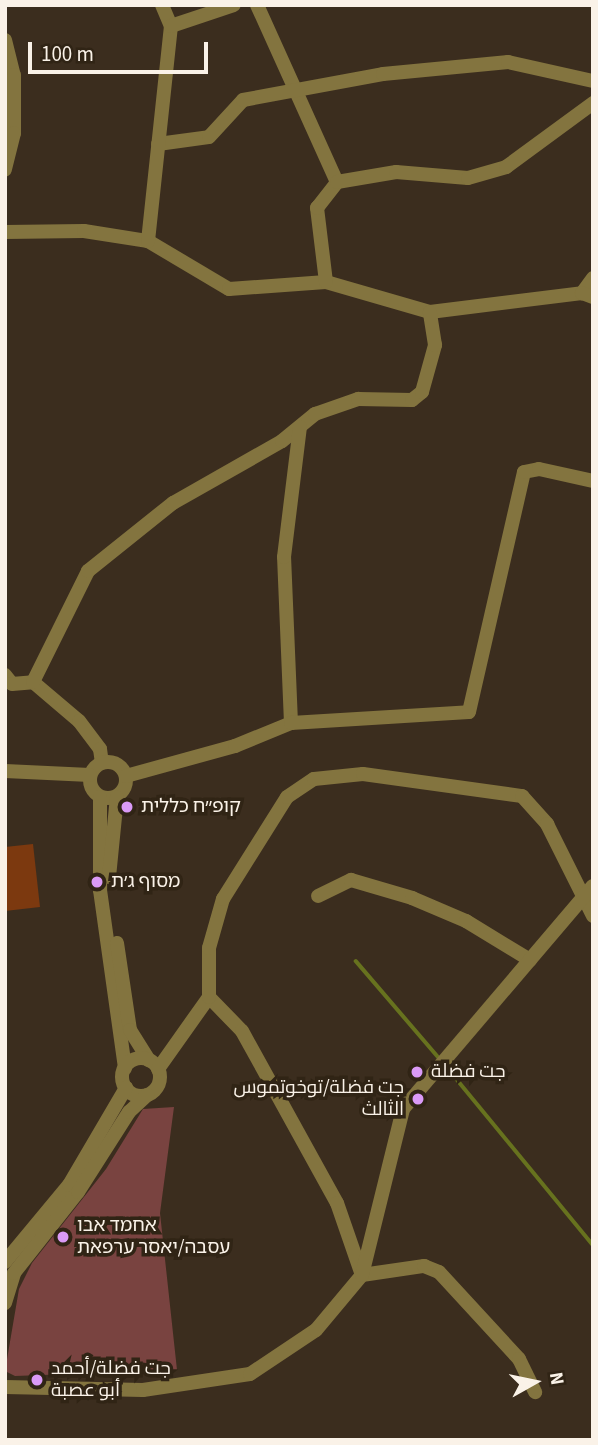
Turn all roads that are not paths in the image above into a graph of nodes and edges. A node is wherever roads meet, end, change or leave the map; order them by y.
1 (162, 5) edge
2 (234, 5) edge
3 (257, 5) edge
4 (171, 26) junction
5 (5, 40) edge
6 (593, 81) edge
7 (296, 89) junction
8 (593, 103) edge
9 (158, 144) junction
10 (5, 170) edge
11 (337, 182) junction
12 (5, 232) edge
13 (148, 241) junction
14 (593, 278) edge
15 (326, 282) junction
16 (587, 295) edge
17 (430, 312) junction
18 (300, 426) junction
19 (593, 481) edge
20 (7, 681) edge
21 (33, 682) junction
22 (291, 723) junction
23 (102, 763) junction
24 (5, 771) edge
25 (90, 775) junction
26 (126, 776) junction
27 (100, 797) junction
28 (117, 797) junction
29 (589, 891) edge
30 (318, 896) dead end
31 (593, 916) edge
32 (530, 960) junction
33 (209, 997) junction
34 (153, 1064) junction
35 (125, 1068) junction
36 (125, 1088) junction
37 (148, 1095) junction
38 (5, 1262) edge
39 (362, 1275) junction
40 (5, 1303) edge
41 (5, 1387) edge
42 (535, 1392) dead end

1 - 4 street
2 - 4 street
3 - 7 street
4 - 9 street
5 - 10 street
6 - 7 street
7 - 9 street
7 - 11 street
8 - 11 street
9 - 13 street
11 - 15 street
12 - 13 street
13 - 15 street
14 - 16 street
15 - 17 street
16 - 17 street
17 - 18 street
18 - 21 street
18 - 22 street
19 - 22 street
20 - 21 street
21 - 23 street
22 - 26 street
23 - 25 street
23 - 26 street
24 - 25 street
25 - 27 street
26 - 28 street
27 - 28 street
27 - 35 street
28 - 34 street
29 - 31 street
29 - 32 street
29 - 33 street
30 - 32 street
32 - 39 street
33 - 34 street
33 - 39 street
34 - 35 street
34 - 37 street
35 - 36 street
36 - 37 street
36 - 38 street
37 - 40 street
39 - 41 street
39 - 42 street

